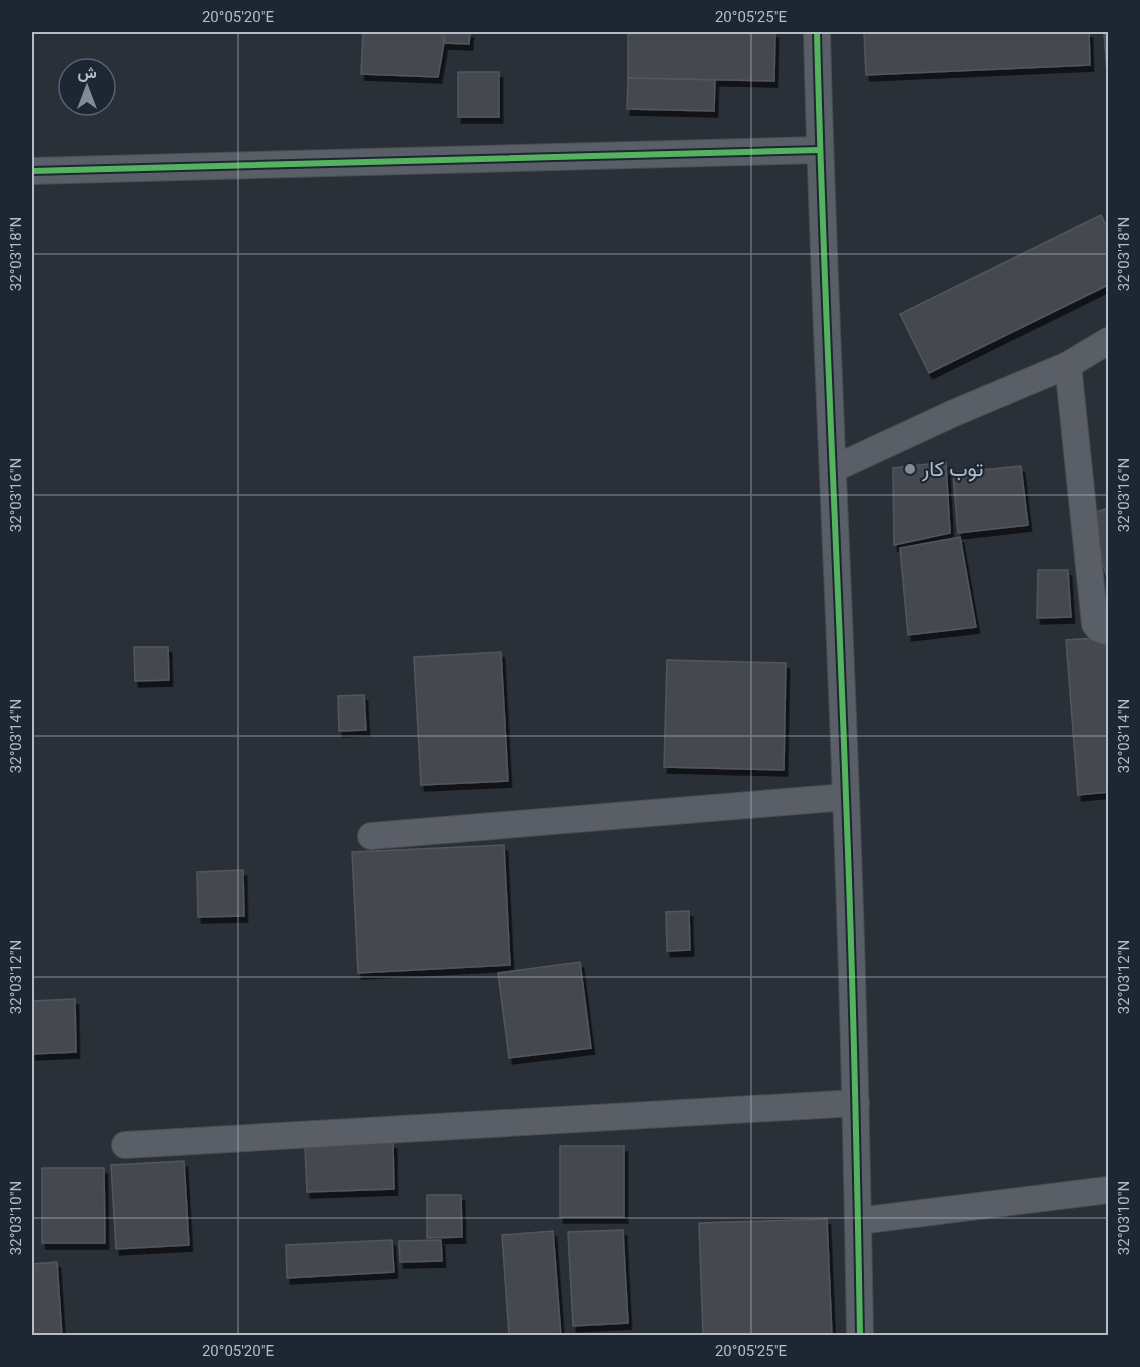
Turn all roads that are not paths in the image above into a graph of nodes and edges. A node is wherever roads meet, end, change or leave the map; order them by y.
1 (817, 32) edge
2 (820, 150) junction
3 (32, 171) edge
4 (1108, 341) edge
5 (1068, 365) junction
6 (833, 469) junction
7 (1108, 632) edge
8 (846, 796) junction
9 (370, 836) dead end
10 (856, 1103) junction
11 (125, 1145) dead end
12 (1108, 1190) edge
13 (858, 1221) junction
14 (860, 1335) edge

1 - 2 street
2 - 3 street
2 - 6 street
4 - 5 street
5 - 6 street
5 - 7 street
6 - 8 street
8 - 9 street
8 - 10 street
10 - 11 street
10 - 13 street
12 - 13 street
13 - 14 street

